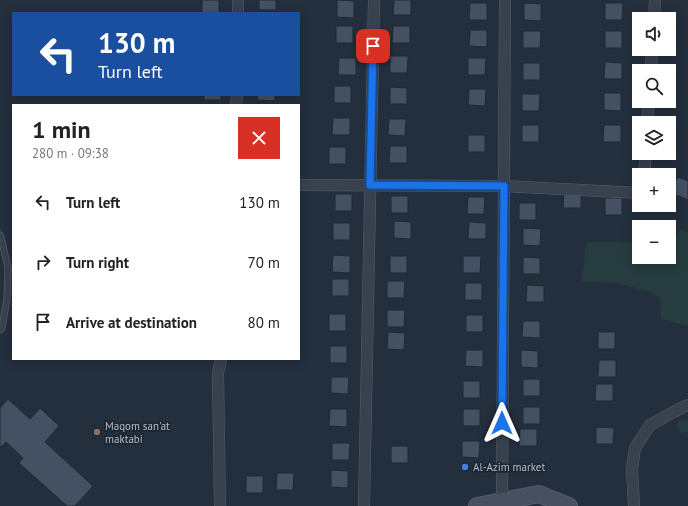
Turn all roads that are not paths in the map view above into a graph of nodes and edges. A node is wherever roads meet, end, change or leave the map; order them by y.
1 (238, 0) edge
2 (374, 0) edge
3 (505, 0) edge
4 (656, 0) edge
5 (238, 12) edge
6 (655, 12) edge
7 (300, 185) edge
8 (370, 185) junction
9 (504, 186) junction
10 (632, 193) edge
11 (0, 235) edge
12 (0, 330) edge
13 (221, 360) edge
14 (688, 405) edge
15 (502, 501) junction
16 (220, 506) edge
17 (364, 506) edge
18 (477, 506) edge
19 (569, 506) edge
20 (634, 506) edge

1 - 5 street
2 - 8 street
3 - 9 street
4 - 6 street
7 - 8 street
8 - 9 street
8 - 17 street
9 - 10 street
9 - 15 street
11 - 12 lane
13 - 16 street
14 - 20 street
15 - 18 main road
15 - 19 main road

